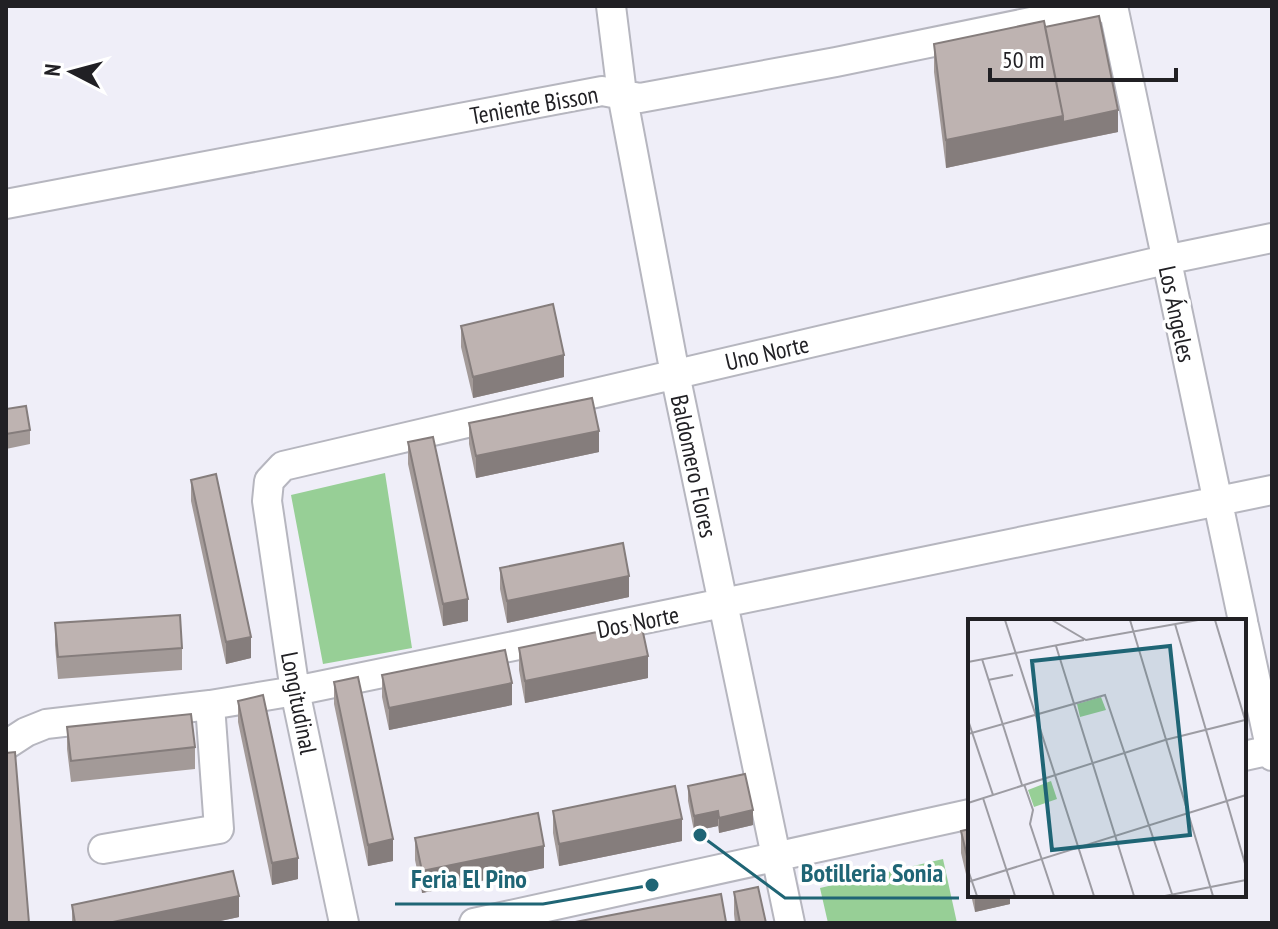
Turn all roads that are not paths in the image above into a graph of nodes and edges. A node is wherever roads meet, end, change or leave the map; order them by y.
1 (611, 6) edge
2 (1111, 6) edge
3 (622, 94) junction
4 (6, 204) edge
5 (1272, 238) edge
6 (1165, 260) junction
7 (675, 374) junction
8 (269, 481) joint
9 (1272, 490) edge
10 (1217, 501) junction
11 (722, 605) junction
12 (1243, 619) edge
13 (1246, 635) edge
14 (295, 691) junction
15 (210, 705) junction
16 (6, 745) edge
17 (1265, 753) edge
18 (968, 814) edge
19 (103, 849) dead end
20 (775, 856) junction
21 (344, 923) edge
22 (474, 923) edge
23 (790, 923) edge

1 - 3 street, Baldomero Flores
2 - 3 street, Teniente Bisson
2 - 6 street, Los Ángeles
3 - 4 street, Teniente Bisson
3 - 7 street, Baldomero Flores
5 - 6 street, Uno Norte
6 - 7 street, Uno Norte
6 - 10 street, Los Ángeles
7 - 8 street, Uno Norte
7 - 11 street, Baldomero Flores
8 - 14 street, Longitudinal
9 - 10 street, Dos Norte
10 - 11 street, Dos Norte
10 - 12 street, Los Ángeles
11 - 14 street, Dos Norte
11 - 20 street, Baldomero Flores
13 - 17 street, Los Ángeles
14 - 15 street, Dos Norte
14 - 21 street, Longitudinal
15 - 16 street, Dos Norte
15 - 19 street
18 - 20 street
20 - 22 street
20 - 23 street, Baldomero Flores

